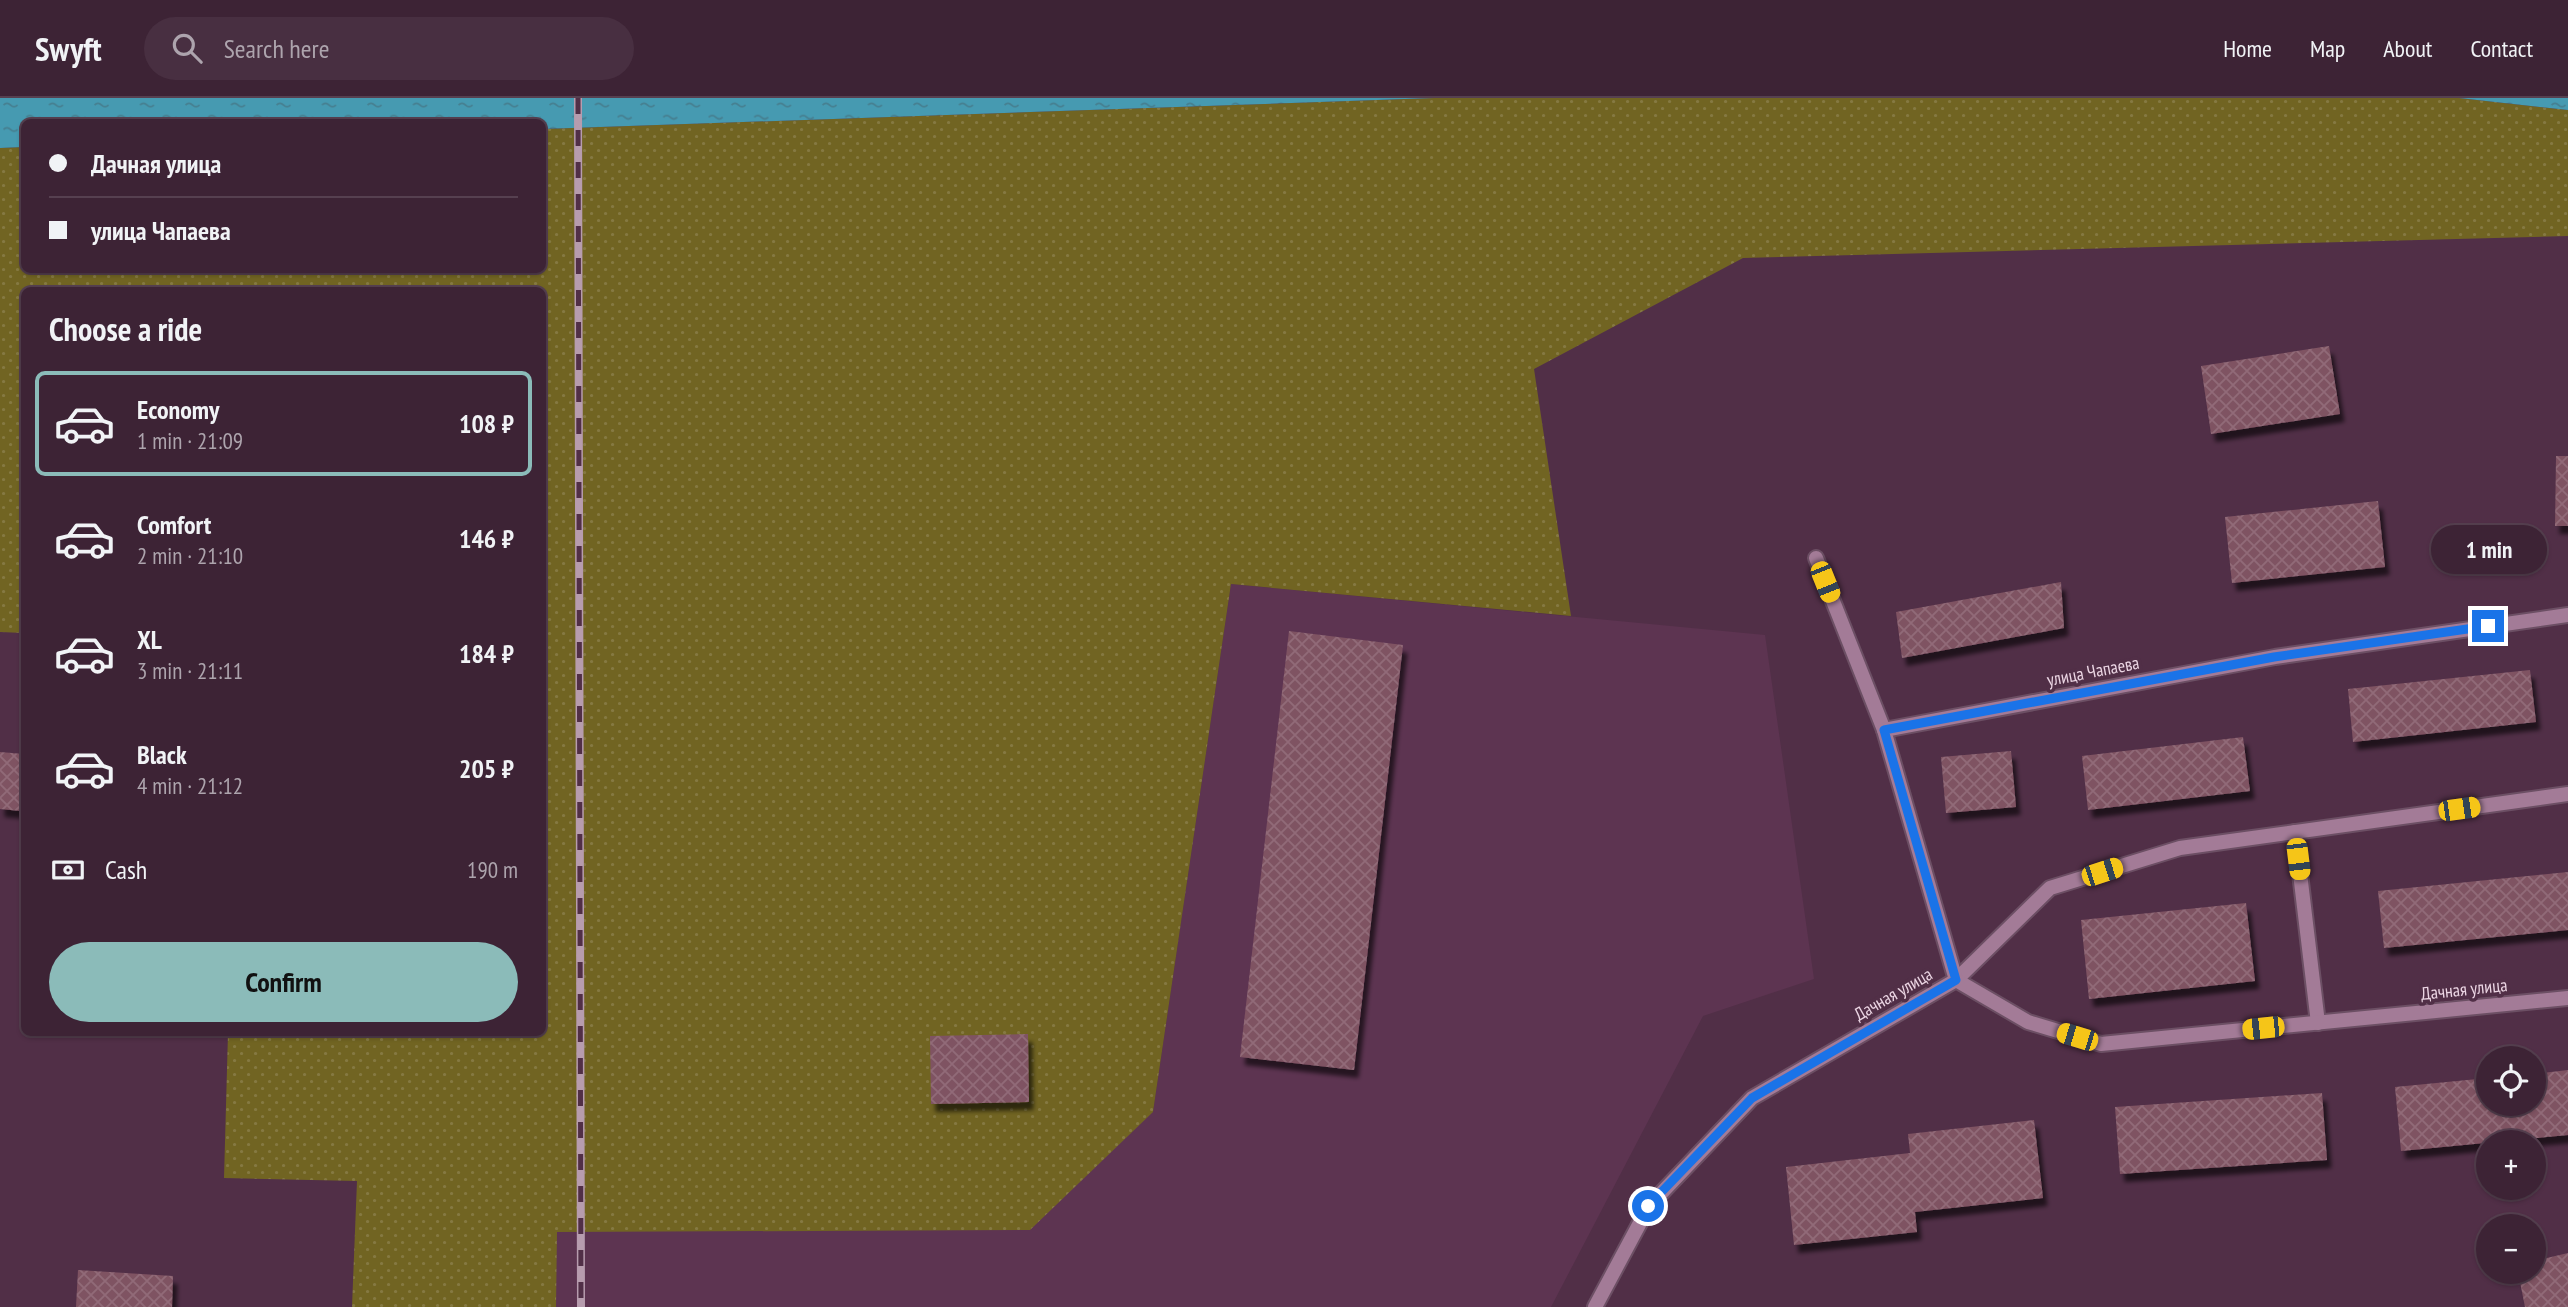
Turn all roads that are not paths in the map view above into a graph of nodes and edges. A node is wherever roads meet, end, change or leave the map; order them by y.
1 (1816, 558) dead end
2 (2568, 615) edge
3 (1884, 730) junction
4 (2568, 794) edge
5 (2295, 832) junction
6 (1956, 980) junction
7 (2568, 998) edge
8 (2318, 1023) junction
9 (1595, 1307) edge

1 - 3 street
2 - 3 street, улица Чапаева
3 - 6 street
4 - 5 street
5 - 6 street
5 - 8 street
6 - 8 street, Дачная улица
6 - 9 street, Дачная улица
7 - 8 street, Дачная улица

